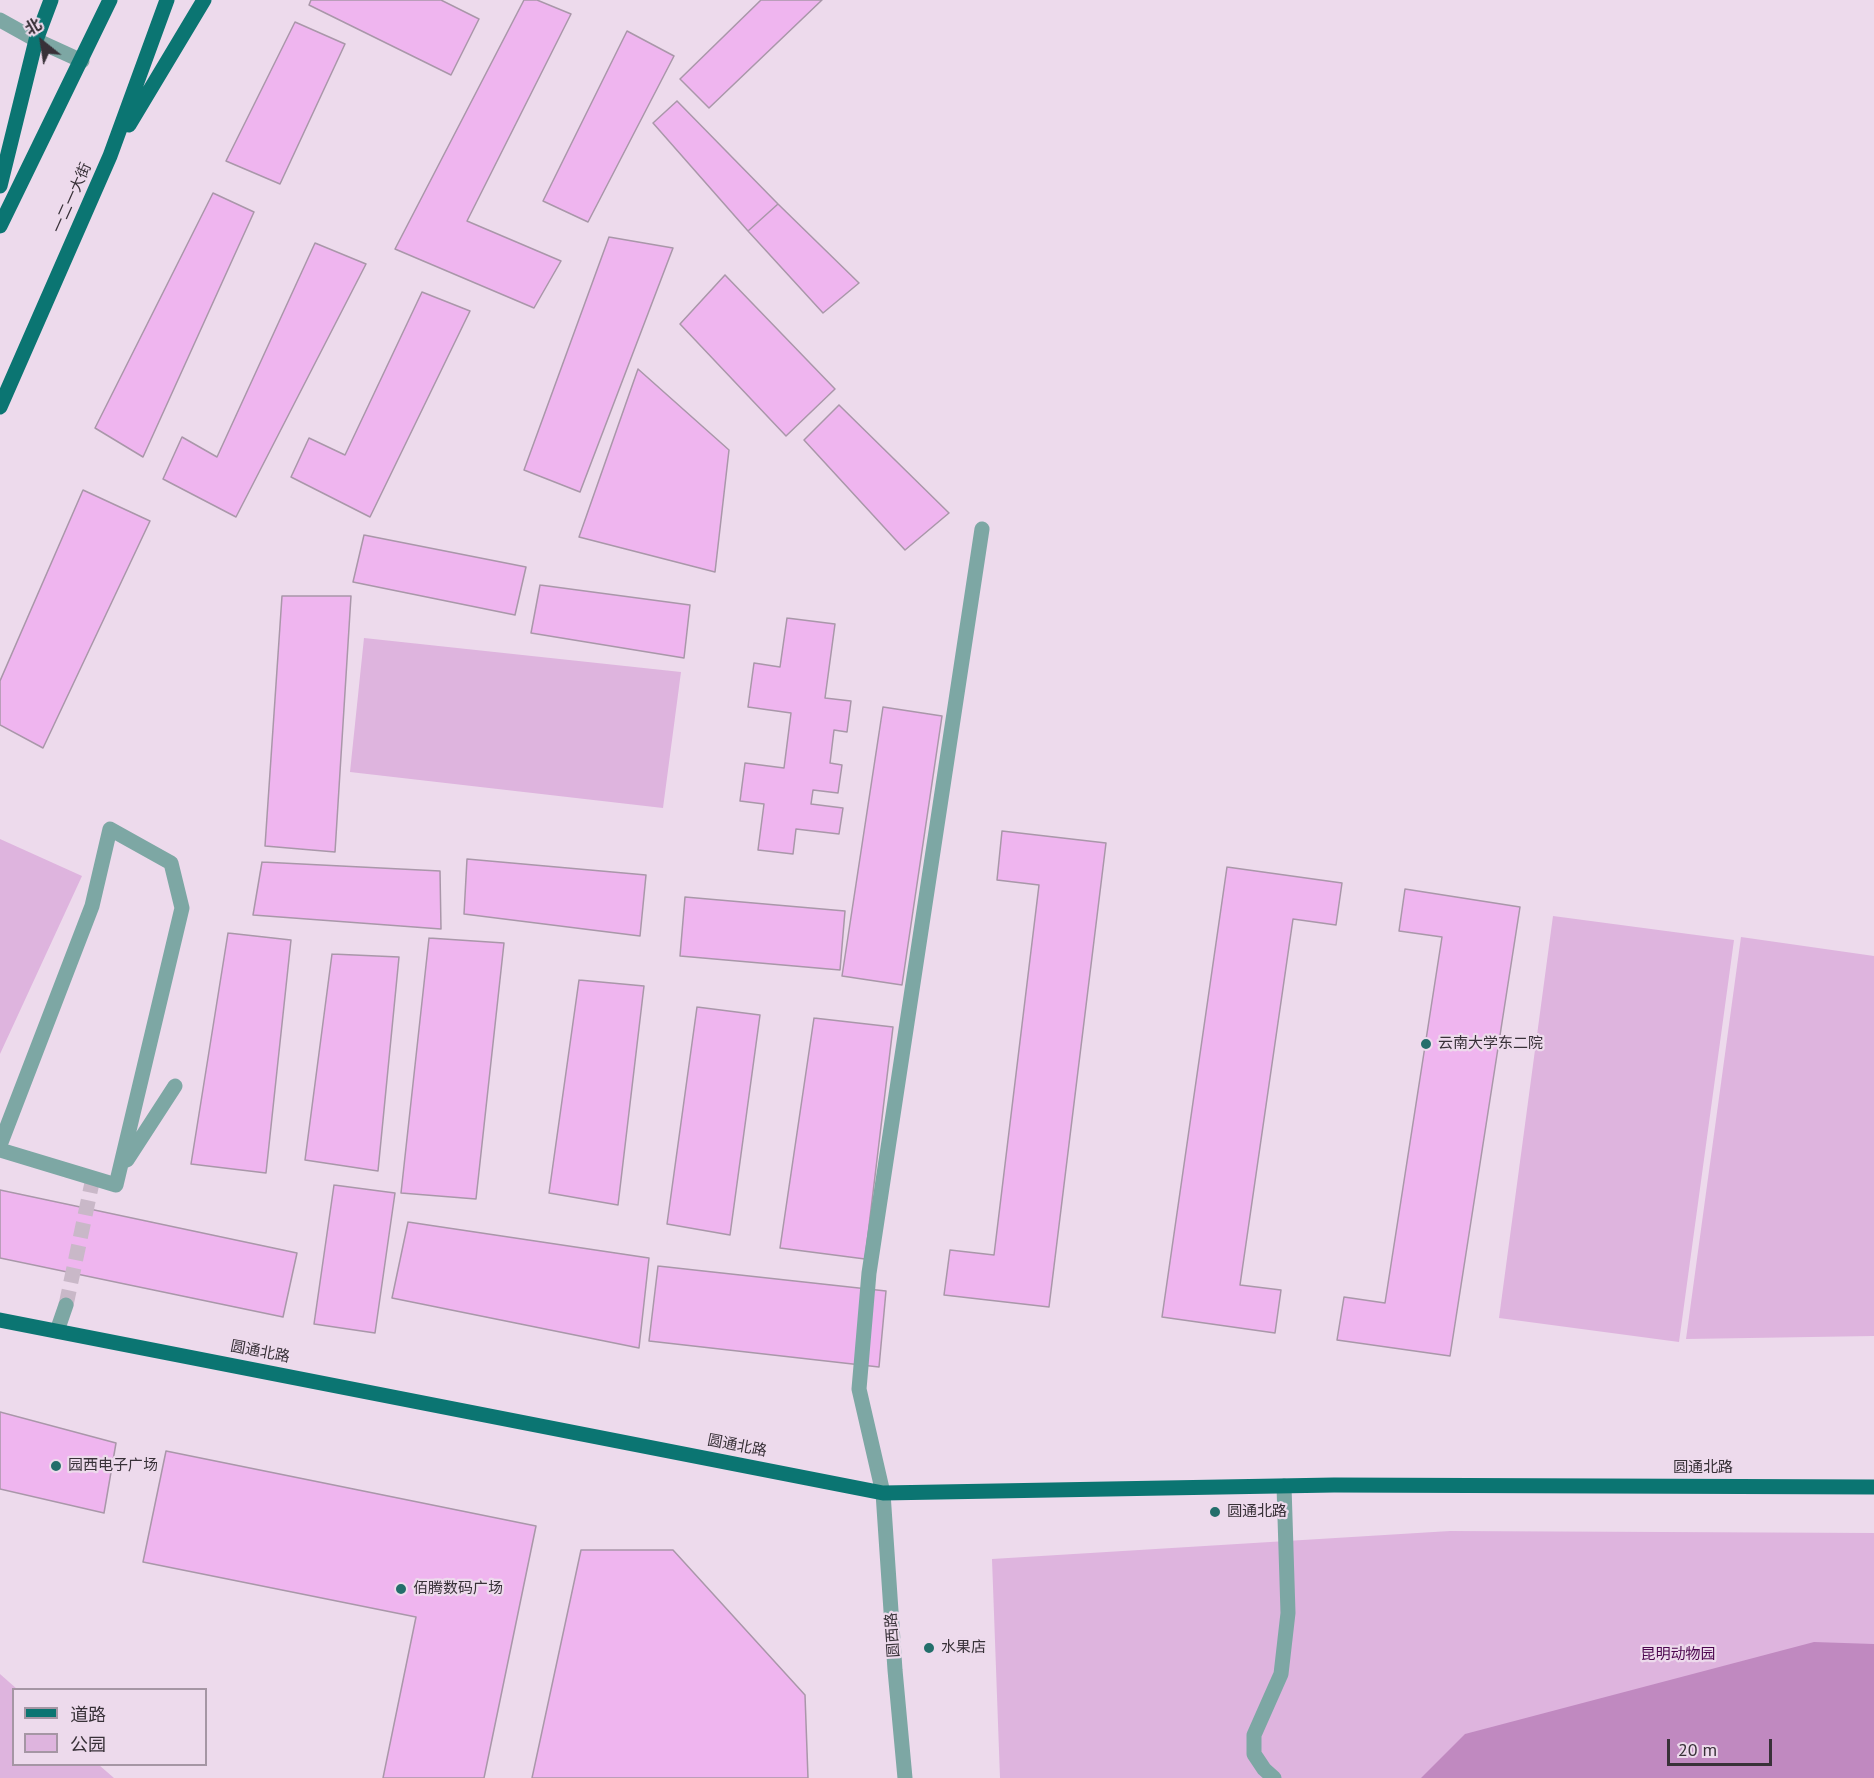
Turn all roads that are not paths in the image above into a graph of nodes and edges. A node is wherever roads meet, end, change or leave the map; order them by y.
1 (51, 0) edge
2 (110, 0) edge
3 (167, 0) edge
4 (204, 0) edge
5 (0, 20) edge
6 (36, 40) junction
7 (82, 61) junction
8 (110, 156) junction
9 (0, 186) edge
10 (0, 226) edge
11 (0, 407) edge
12 (982, 529) dead end
13 (175, 1086) dead end
14 (0, 1144) edge
15 (0, 1150) edge
16 (120, 1170) junction
17 (66, 1305) tunnel mouth
18 (0, 1320) edge
19 (57, 1331) junction
20 (1284, 1486) junction
21 (1874, 1487) edge
22 (883, 1492) junction
23 (905, 1778) edge
24 (1274, 1778) edge

1 - 6 main road
2 - 7 main road
3 - 8 main road, 一二一大街
4 - 8 main road
5 - 6 street
6 - 7 street
6 - 9 main road
7 - 10 main road
8 - 11 main road, 一二一大街
12 - 22 street, 圆西路
13 - 16 street
14 - 16 street
15 - 16 street
17 - 19 street
18 - 19 main road, 圆通北路
19 - 22 main road, 圆通北路
20 - 21 main road, 圆通北路
20 - 22 main road, 圆通北路
20 - 24 street
22 - 23 street, 圆西路

